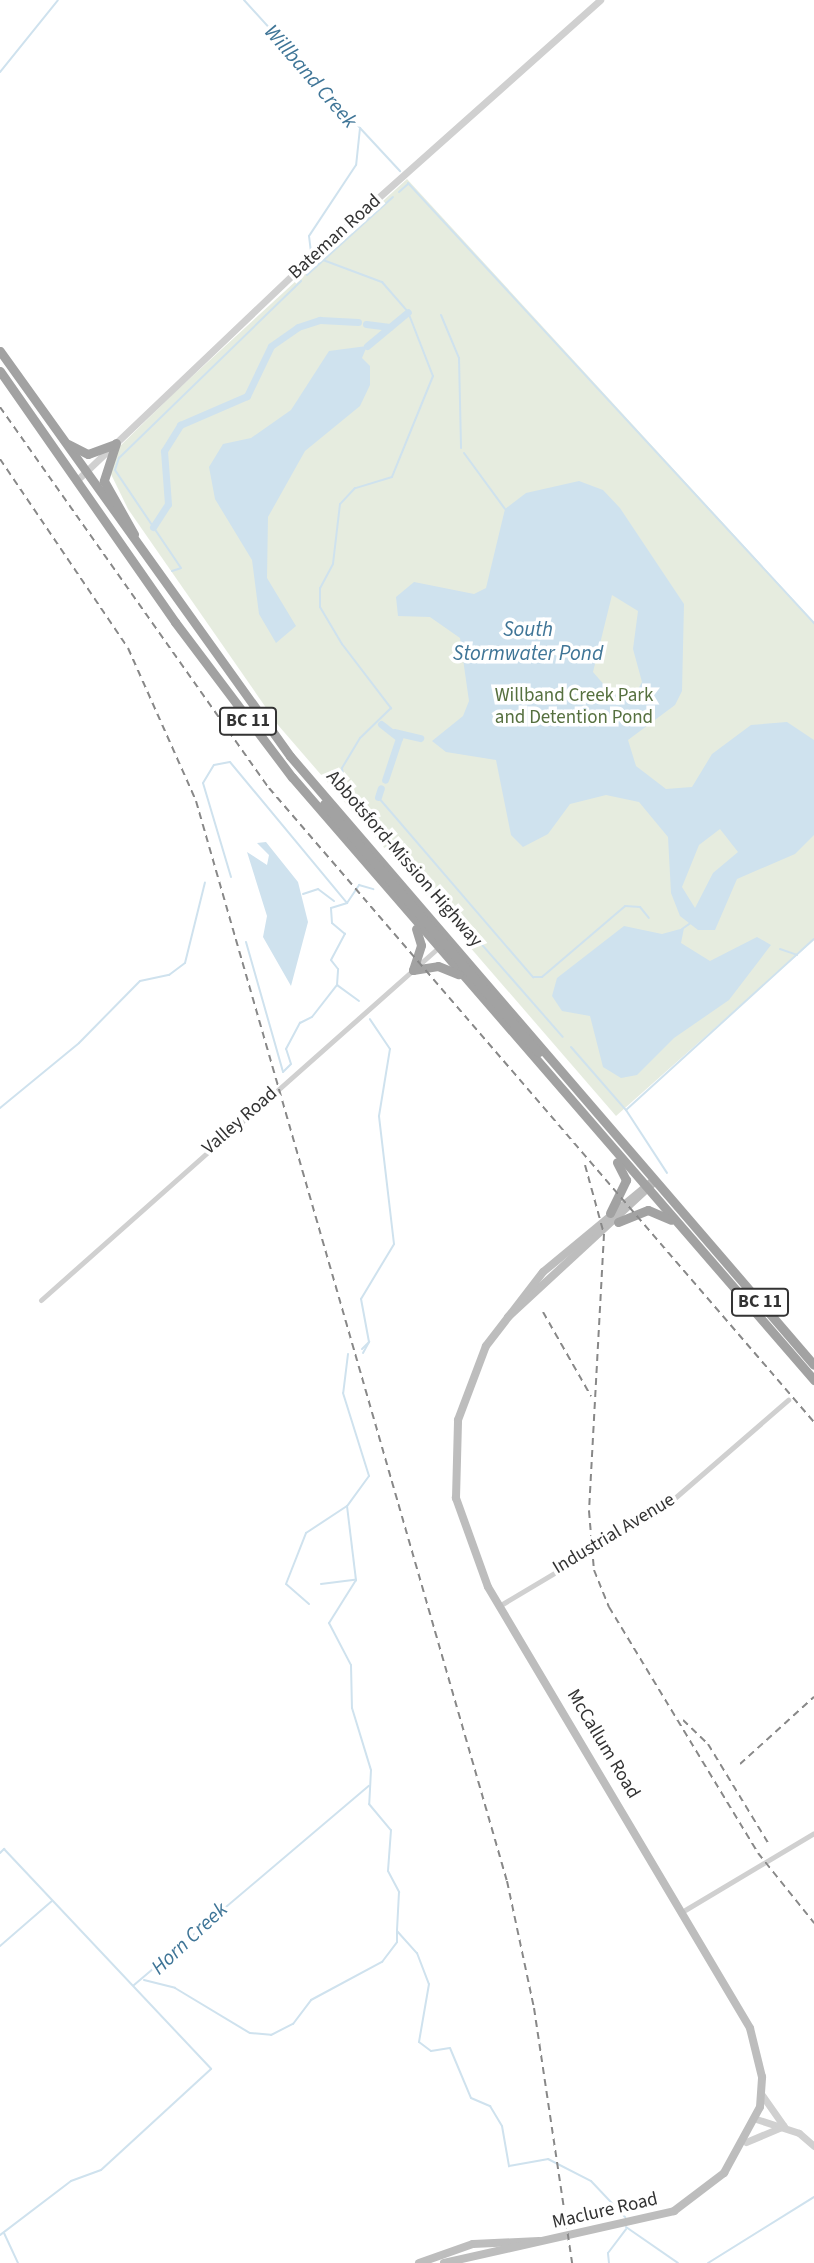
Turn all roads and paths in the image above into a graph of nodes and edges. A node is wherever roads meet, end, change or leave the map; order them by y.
1 (600, 0) edge
2 (0, 351) edge
3 (0, 370) edge
4 (61, 438) junction
5 (116, 443) junction
6 (84, 473) junction
7 (76, 481) junction
8 (187, 618) junction
9 (236, 686) junction
10 (375, 875) junction
11 (440, 947) junction
12 (413, 970) junction
13 (471, 985) junction
14 (558, 1069) junction
15 (547, 1075) junction
16 (649, 1185) junction
17 (610, 1213) junction
18 (618, 1222) junction
19 (679, 1225) junction
20 (41, 1300) dead end
21 (503, 1321) junction
22 (795, 1343) junction
23 (814, 1353) edge
24 (812, 1373) edge
25 (788, 1400) dead end
26 (499, 1606) junction
27 (814, 1833) edge
28 (685, 1910) junction
29 (762, 2095) junction
30 (756, 2119) junction
31 (785, 2126) junction
32 (746, 2142) junction
33 (814, 2146) edge
34 (542, 2241) junction
35 (419, 2263) edge
36 (444, 2263) edge

1 - 5 street, Bateman Road
2 - 4 highway, Abbotsford-Mission Highway / BC 11
3 - 7 highway, Abbotsford-Mission Highway / BC 11
4 - 5 highway
4 - 6 highway, Abbotsford-Mission Highway / BC 11
5 - 6 street, Bateman Road
5 - 8 highway
6 - 7 street, Bateman Road
6 - 8 highway, Abbotsford-Mission Highway / BC 11
7 - 10 highway, Abbotsford-Mission Highway / BC 11
8 - 9 highway, Abbotsford-Mission Highway / BC 11
9 - 11 highway
9 - 14 highway, Abbotsford-Mission Highway / BC 11
10 - 11 highway, Abbotsford-Mission Highway / BC 11
10 - 12 highway
11 - 12 street, Valley Road
11 - 13 highway, Abbotsford-Mission Highway / BC 11
11 - 14 highway
12 - 13 highway
12 - 20 street, Valley Road
13 - 15 highway, Abbotsford-Mission Highway / BC 11
14 - 16 highway, Abbotsford-Mission Highway / BC 11
15 - 16 highway, Abbotsford-Mission Highway / BC 11
15 - 17 highway
16 - 17 main road, McCallum Road
16 - 18 main road, McCallum Road
16 - 19 highway, Abbotsford-Mission Highway / BC 11
16 - 22 highway, Abbotsford-Mission Highway / BC 11
17 - 21 main road, McCallum Road
18 - 19 highway
18 - 21 main road, McCallum Road
19 - 24 highway, Abbotsford-Mission Highway / BC 11
21 - 26 main road, McCallum Road
22 - 23 highway
22 - 24 highway, Abbotsford-Mission Highway / BC 11
25 - 26 street, Industrial Avenue
26 - 28 main road, McCallum Road
27 - 28 street
28 - 29 main road, McCallum Road
29 - 30 main road, McCallum Road
29 - 31 street
30 - 31 street
30 - 32 main road, Maclure Road
31 - 32 street
31 - 33 street
32 - 34 main road, Maclure Road
34 - 35 main road, Maclure Road
34 - 36 main road, Maclure Road

